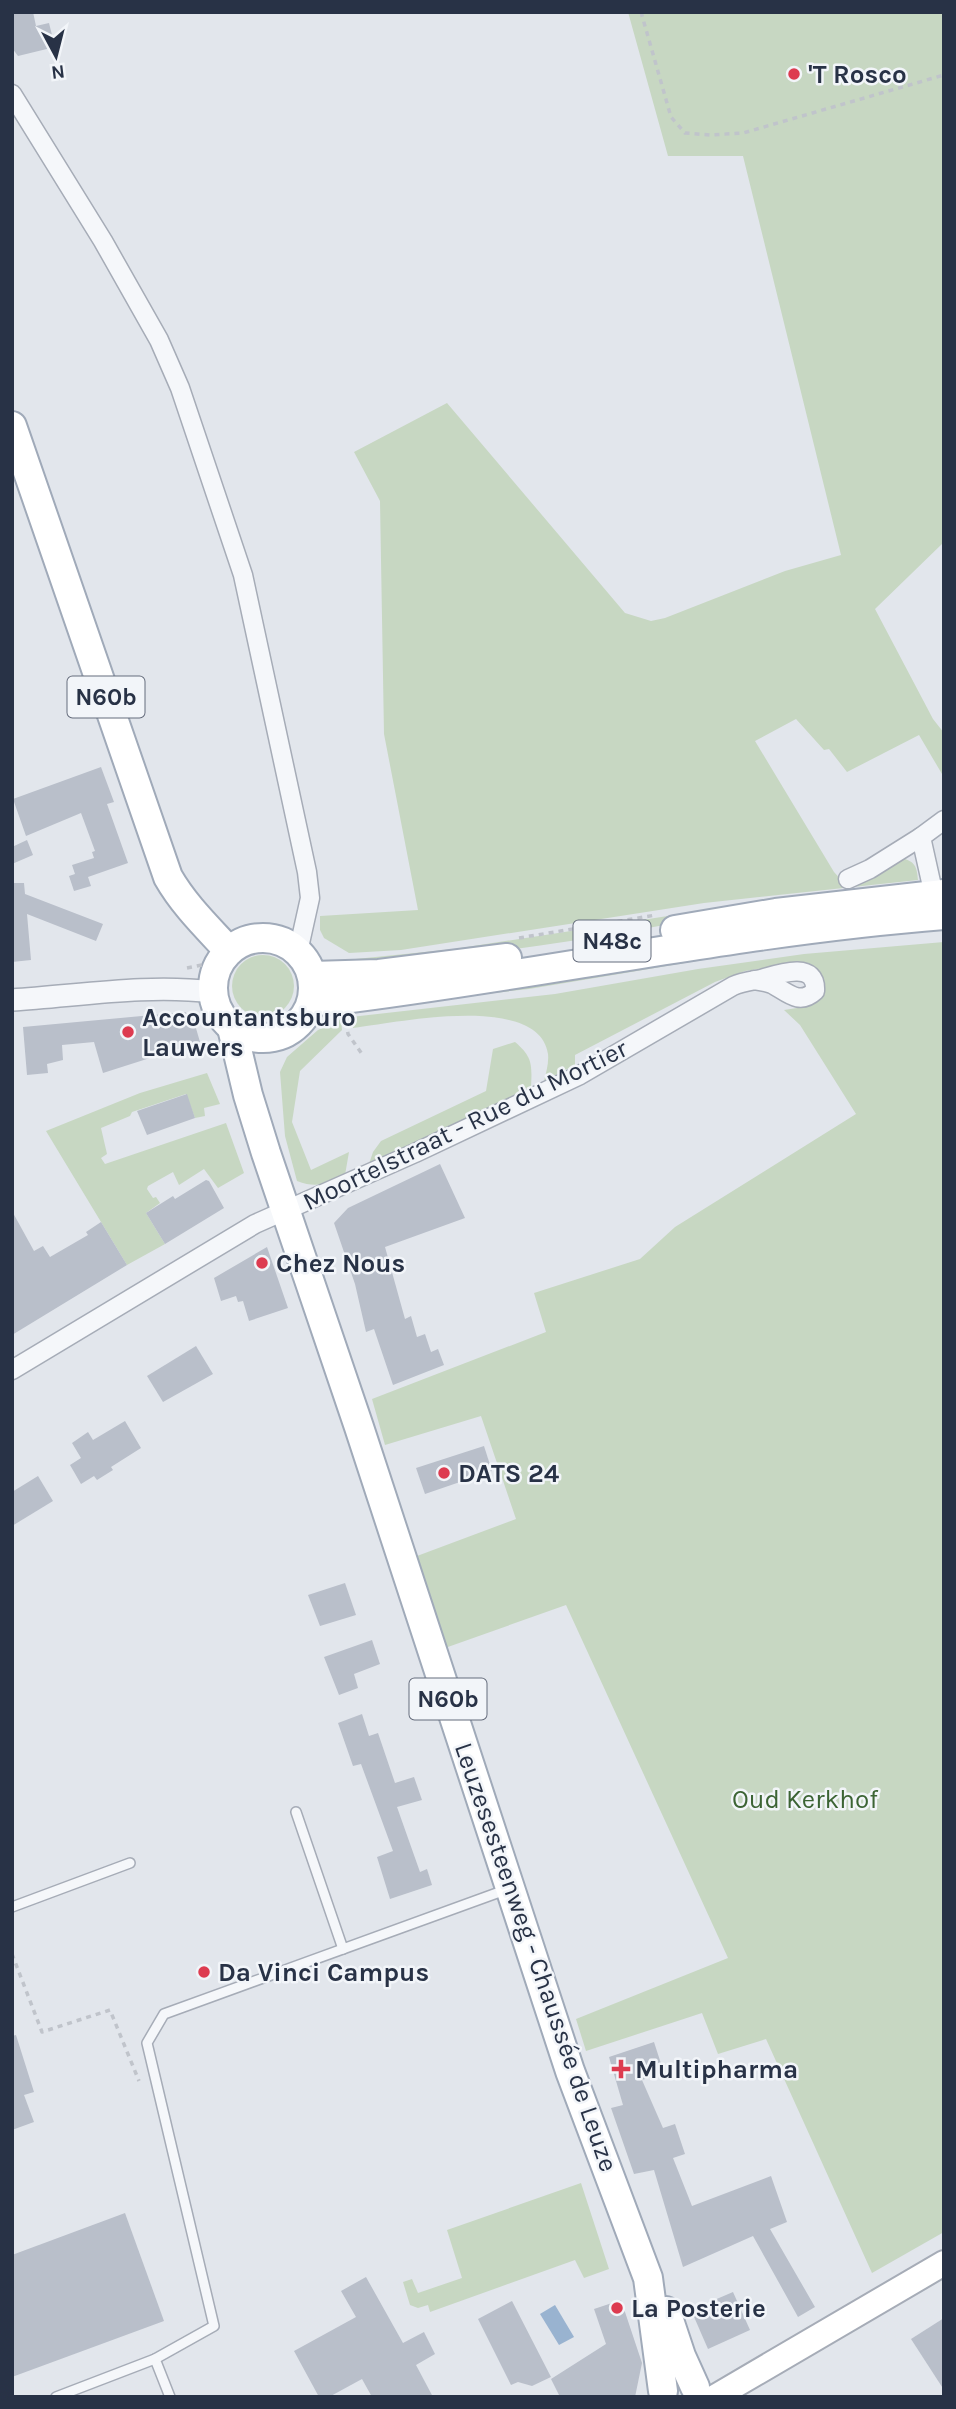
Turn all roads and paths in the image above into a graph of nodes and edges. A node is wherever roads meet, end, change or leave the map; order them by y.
1 (641, 12) edge
2 (944, 75) edge
3 (12, 94) edge
4 (12, 426) edge
5 (944, 820) edge
6 (921, 837) junction
7 (848, 878) dead end
8 (942, 905) edge
9 (667, 912) dead end
10 (513, 939) dead end
11 (229, 951) junction
12 (307, 976) junction
13 (754, 981) dead end
14 (212, 992) junction
15 (12, 1000) edge
16 (345, 1014) dead end
17 (232, 1028) junction
18 (274, 1037) junction
19 (362, 1054) dead end
20 (256, 1118) junction
21 (286, 1210) junction
22 (12, 1370) edge
23 (296, 1812) dead end
24 (130, 1863) dead end
25 (510, 1889) junction
26 (12, 1907) edge
27 (343, 1949) junction
28 (12, 1954) edge
29 (140, 2083) dead end
30 (944, 2263) edge
31 (648, 2278) junction
32 (155, 2359) junction
33 (706, 2393) edge
34 (661, 2394) edge
35 (55, 2397) edge
36 (170, 2397) edge

1 - 2 path
3 - 12 street
4 - 11 main road, N60b
5 - 6 street
6 - 7 street
6 - 8 street
8 - 12 main road, N48c
9 - 10 path
11 - 12 main road
11 - 14 main road
12 - 18 main road
13 - 21 street, Moortelstraat - Rue du Mortier
14 - 15 street
14 - 17 main road, N60b
16 - 19 path
17 - 18 main road
17 - 20 main road, Leuzesesteenweg - Chaussée de Leuze / N60b
18 - 20 main road, Leuzesesteenweg - Chaussée de Leuze / N60b
20 - 21 main road, Leuzesesteenweg - Chaussée de Leuze / N60b
21 - 22 street, Moortelstraat - Rue du Mortier
21 - 25 main road, Leuzesesteenweg - Chaussée de Leuze / N60b
23 - 27 lane
24 - 26 lane
25 - 27 lane
25 - 31 main road, Leuzesesteenweg - Chaussée de Leuze / N60b
27 - 32 lane
28 - 29 path
30 - 33 main road
31 - 33 main road, Leuzesesteenweg - Chaussée de Leuze / N60b
31 - 34 main road, Leuzesesteenweg - Chaussée de Leuze / N60b
32 - 35 lane
32 - 36 lane
33 - 34 main road, N60b

